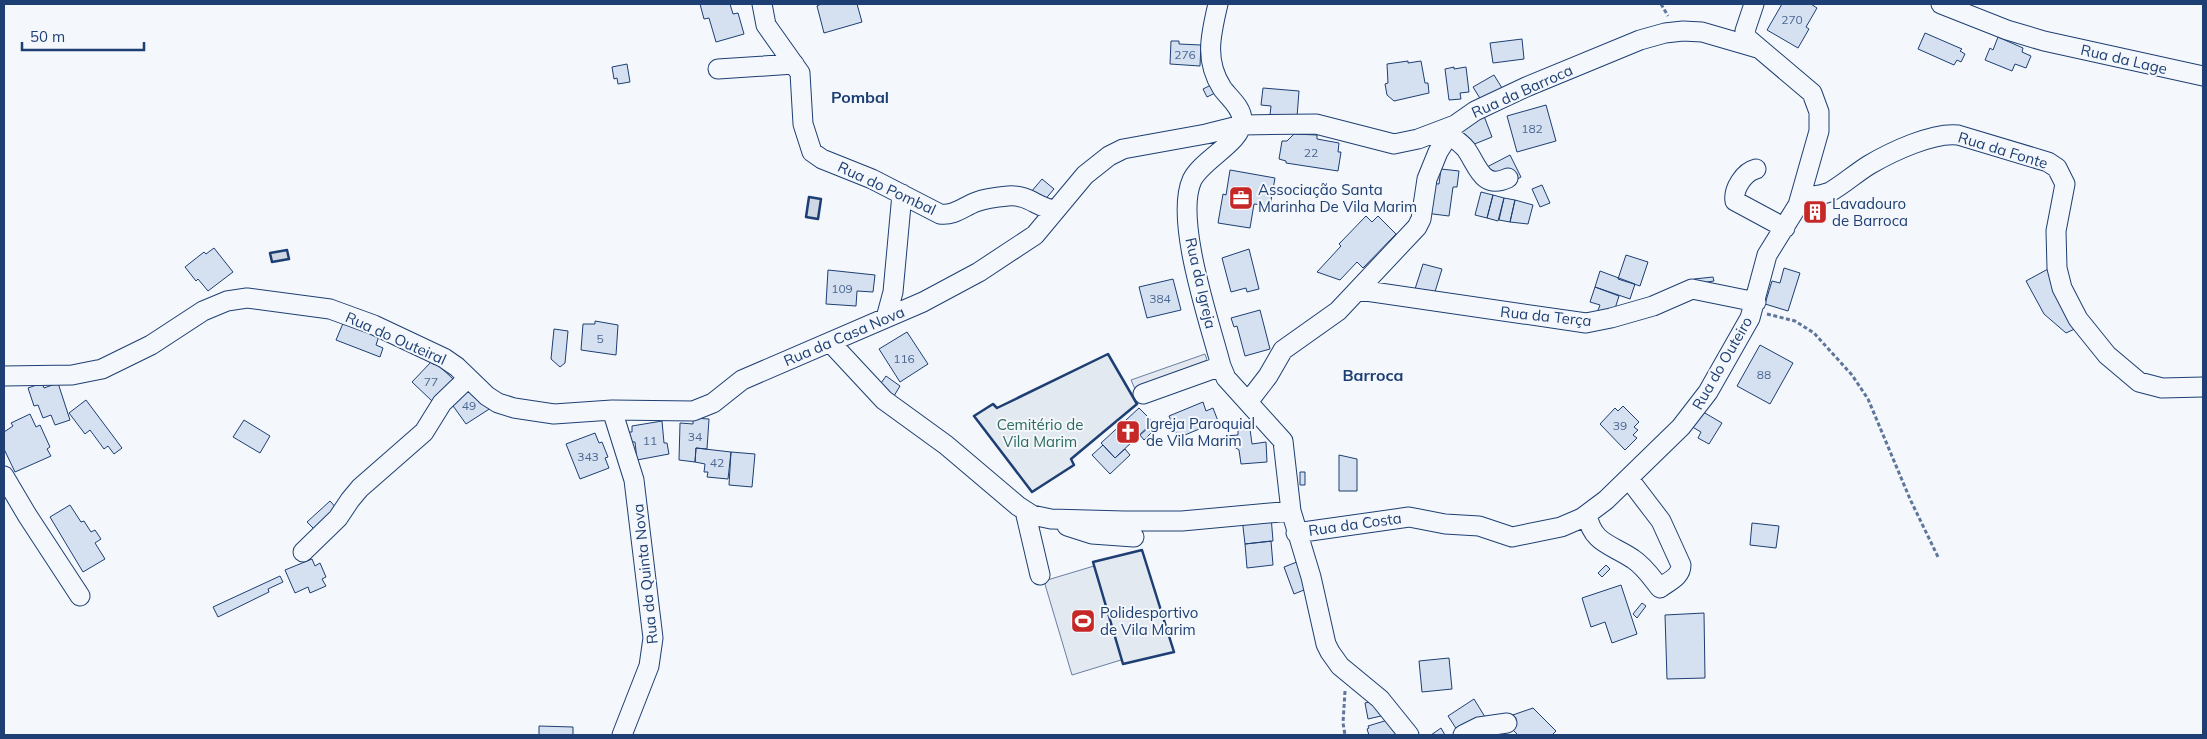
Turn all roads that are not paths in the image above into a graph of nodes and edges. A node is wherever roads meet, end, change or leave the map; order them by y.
1 (762, 4) edge
2 (1218, 4) edge
3 (1754, 4) edge
4 (1941, 4) edge
5 (1760, 50) junction
6 (794, 64) junction
7 (718, 69) dead end
8 (2203, 76) edge
9 (1242, 125) junction
10 (1452, 129) junction
11 (1756, 169) dead end
12 (1508, 178) dead end
13 (902, 194) junction
14 (1800, 198) junction
15 (1056, 210) junction
16 (1785, 228) junction
17 (1359, 290) junction
18 (1754, 306) junction
19 (886, 318) junction
20 (830, 342) junction
21 (1221, 366) junction
22 (4, 376) edge
23 (468, 378) junction
24 (2203, 387) edge
25 (1143, 394) dead end
26 (1248, 402) junction
27 (612, 410) junction
28 (4, 476) edge
29 (1629, 479) junction
30 (1290, 511) junction
31 (1025, 512) junction
32 (1587, 515) junction
33 (1051, 519) junction
34 (1296, 532) junction
35 (1134, 538) dead end
36 (303, 552) dead end
37 (1040, 575) dead end
38 (80, 596) dead end
39 (1507, 723) dead end
40 (622, 735) edge
41 (1409, 735) edge
42 (1463, 735) edge

1 - 6 street, Rua do Pombal
2 - 9 street
3 - 5 street, Rua do Outeiro
4 - 8 street, Rua da Lage
5 - 10 street, Rua da Barroca
5 - 14 street, Rua do Outeiro
6 - 7 street
6 - 13 street, Rua do Pombal
9 - 10 street, Rua da Barroca
9 - 15 street
9 - 21 street, Rua da Igreja
10 - 12 street
10 - 17 street
11 - 16 street
13 - 15 street, Rua do Pombal
13 - 19 street
14 - 16 street, Rua do Outeiro
14 - 24 street, Rua da Fonte
15 - 19 street, Rua da Casa Nova
16 - 18 street, Rua do Outeiro
17 - 18 street, Rua da Terça
17 - 26 street
18 - 29 street, Rua do Outeiro
19 - 20 street, Rua da Casa Nova
20 - 27 street, Rua da Casa Nova
20 - 31 street
21 - 25 street
21 - 26 street, Rua da Igreja
22 - 23 street, Rua do Outeiral
23 - 27 street, Rua do Outeiral
23 - 36 street
26 - 30 street, Rua da Igreja
27 - 40 street, Rua da Quinta Nova
28 - 38 street
29 - 32 street, Rua do Outeiro
29 - 32 street
30 - 33 street
30 - 34 street, Rua da Igreja
31 - 33 street
31 - 37 street
32 - 34 street, Rua da Costa
33 - 35 street
34 - 41 street, Rua da Igreja
39 - 42 street

